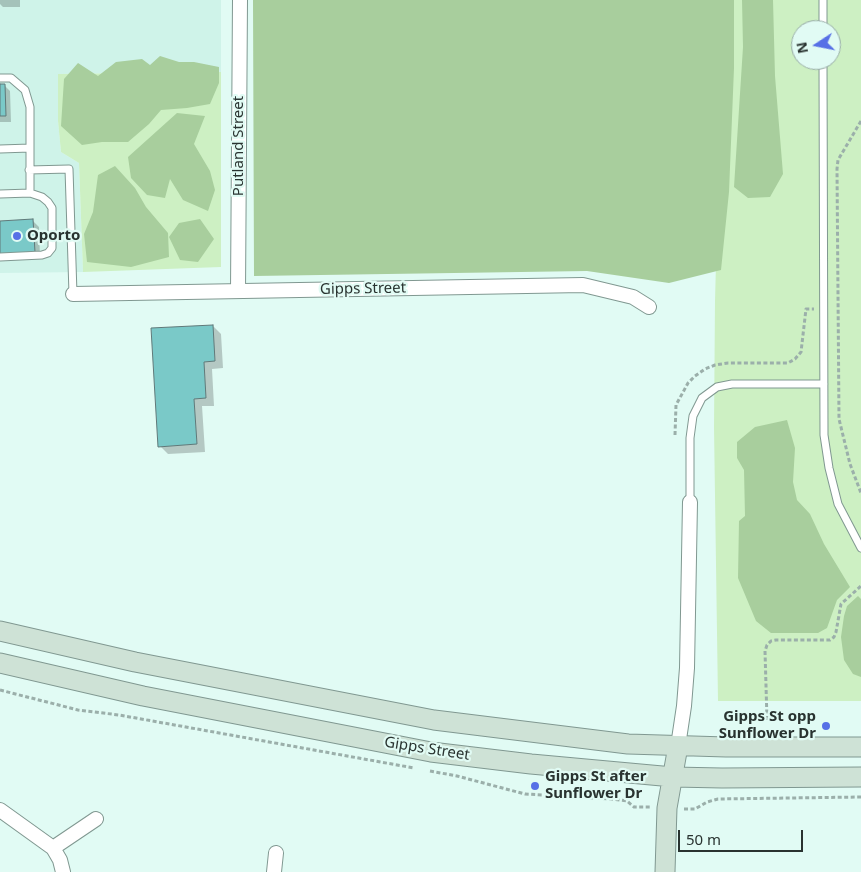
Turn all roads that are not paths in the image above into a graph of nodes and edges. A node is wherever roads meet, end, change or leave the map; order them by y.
1 (240, 0) edge
2 (823, 0) edge
3 (823, 20) edge
4 (823, 70) edge
5 (0, 78) edge
6 (30, 148) junction
7 (0, 149) edge
8 (30, 170) junction
9 (30, 193) junction
10 (0, 194) edge
11 (0, 257) edge
12 (238, 291) junction
13 (73, 294) joint
14 (649, 307) dead end
15 (824, 384) junction
16 (690, 502) joint
17 (861, 548) edge
18 (0, 632) edge
19 (0, 663) edge
20 (678, 746) junction
21 (861, 747) edge
22 (672, 777) junction
23 (861, 777) edge
24 (0, 810) edge
25 (96, 819) dead end
26 (52, 848) junction
27 (276, 853) dead end
28 (63, 872) edge
29 (274, 872) edge
30 (665, 872) edge

1 - 12 street, Putland Street
2 - 3 lane
4 - 15 lane
5 - 6 lane
6 - 7 lane
6 - 8 lane
8 - 9 lane
8 - 13 lane
9 - 10 lane
9 - 11 lane
12 - 13 street, Gipps Street
12 - 14 street, Gipps Street
15 - 16 lane
15 - 17 lane
16 - 20 street
18 - 20 main road, Gipps Street
19 - 22 main road, Gipps Street
20 - 21 main road, Gipps Street
20 - 22 main road
22 - 23 main road, Gipps Street
22 - 30 main road
24 - 26 street
25 - 26 street
26 - 28 street
27 - 29 street

